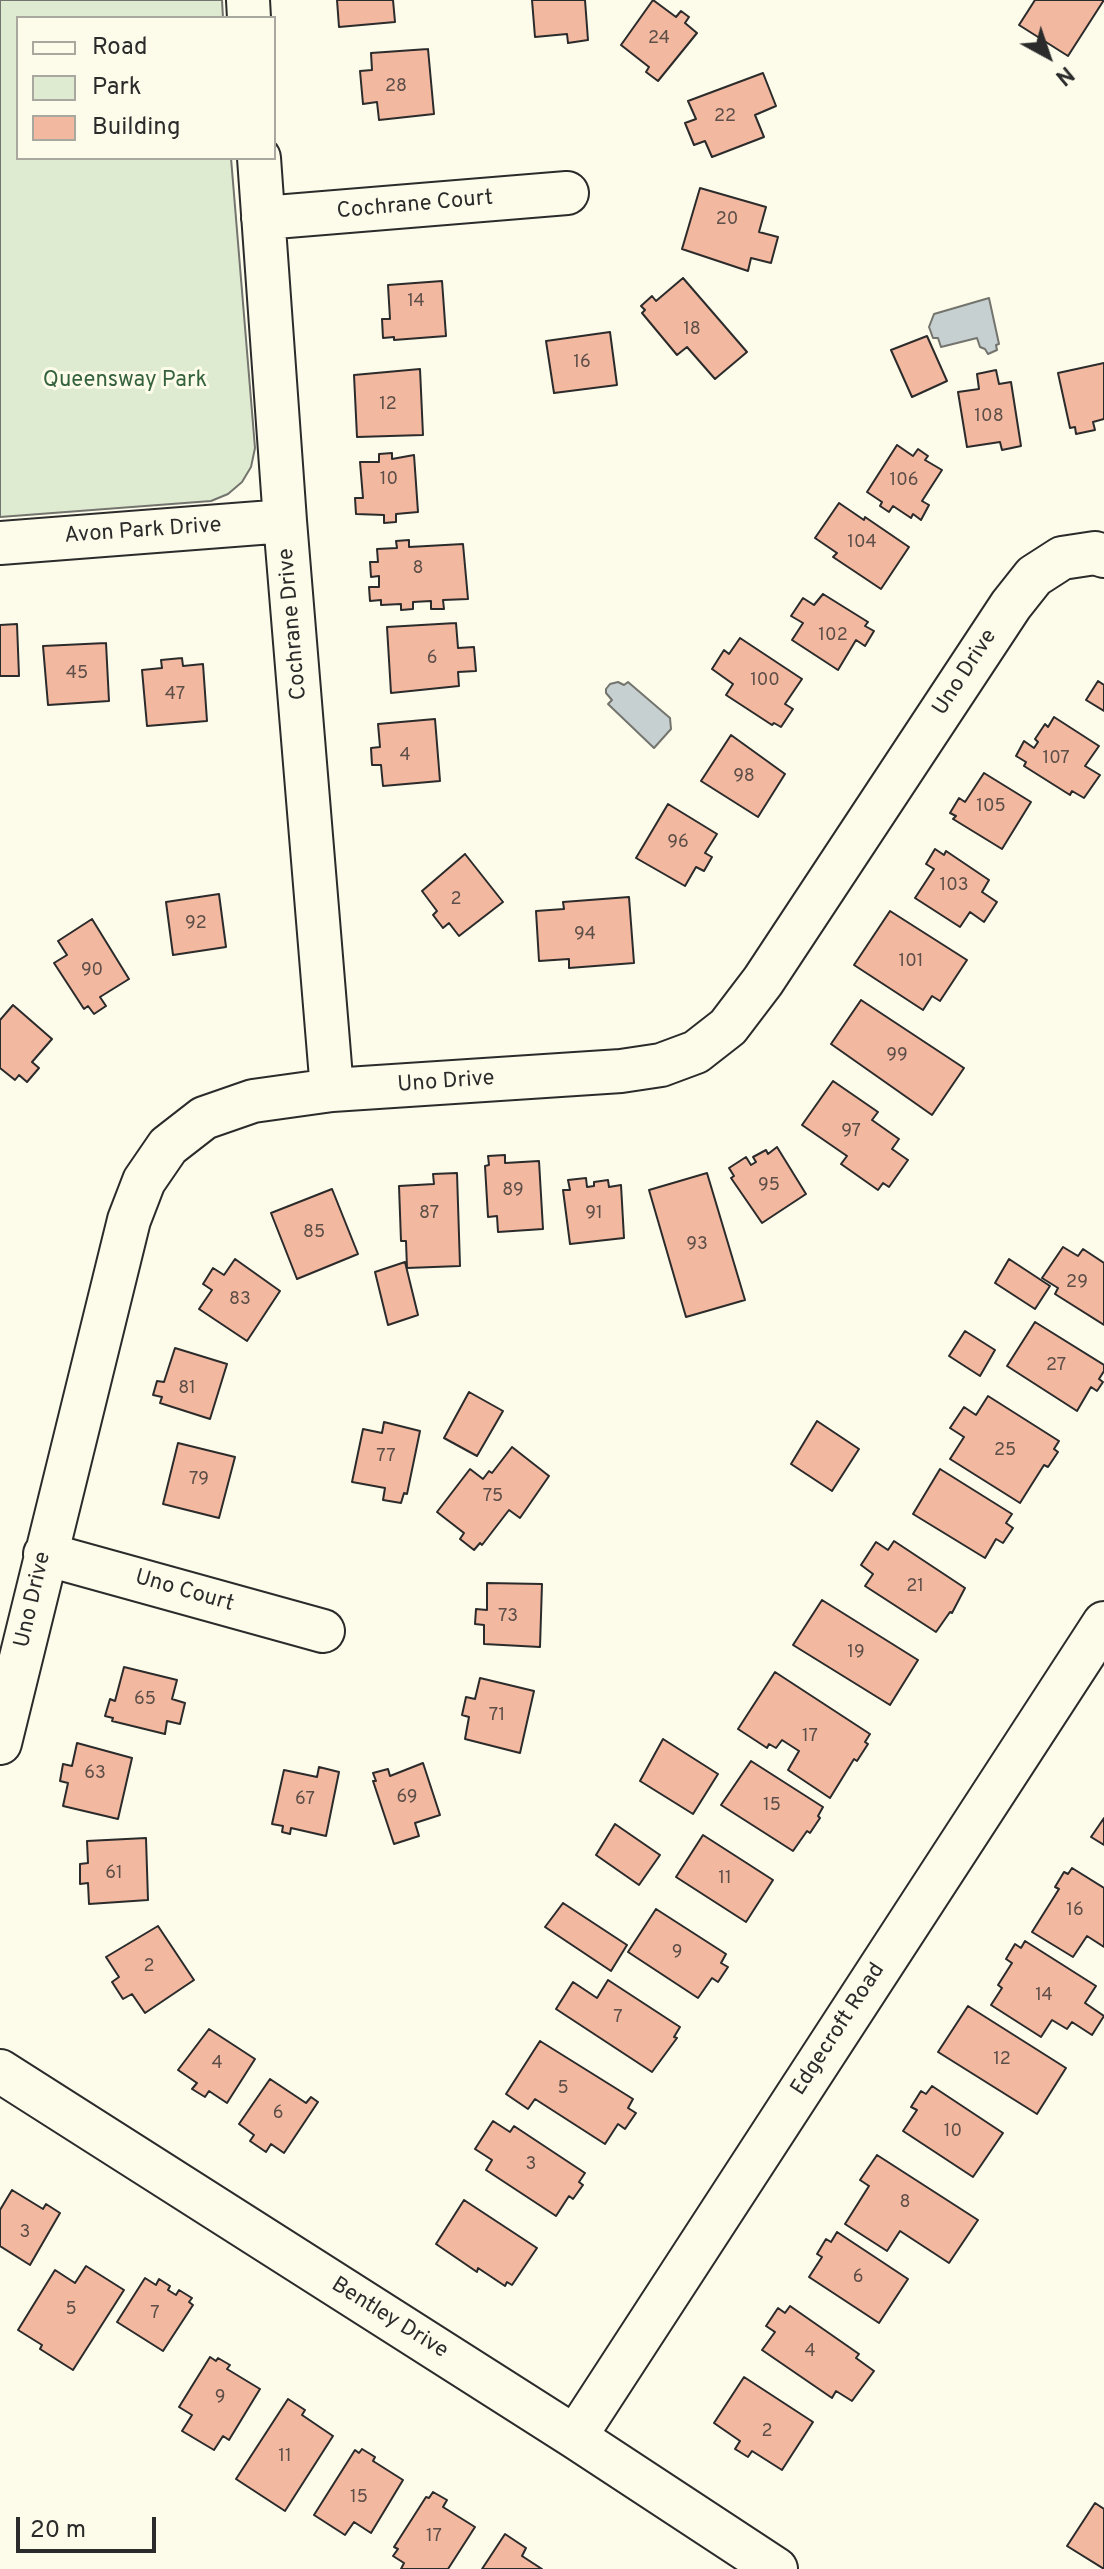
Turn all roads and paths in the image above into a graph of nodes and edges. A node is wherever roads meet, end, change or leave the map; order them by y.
1 (259, 160) edge
2 (567, 193) dead end
3 (263, 218) junction
4 (285, 521) junction
5 (0, 543) edge
6 (1104, 556) edge
7 (332, 1090) junction
8 (45, 1554) junction
9 (1104, 1623) edge
10 (323, 1631) dead end
11 (0, 1743) edge
12 (0, 2071) edge
13 (575, 2437) junction
14 (776, 2569) edge

1 - 3 street, Cochrane Drive
2 - 3 street, Cochrane Court
3 - 4 street, Cochrane Drive
4 - 5 street, Avon Park Drive
4 - 7 street, Cochrane Drive
6 - 7 street, Uno Drive
7 - 8 street, Uno Drive
8 - 10 street, Uno Court
8 - 11 street, Uno Drive
9 - 13 street, Edgecroft Road
12 - 13 street, Bentley Drive
13 - 14 street, Bentley Drive

